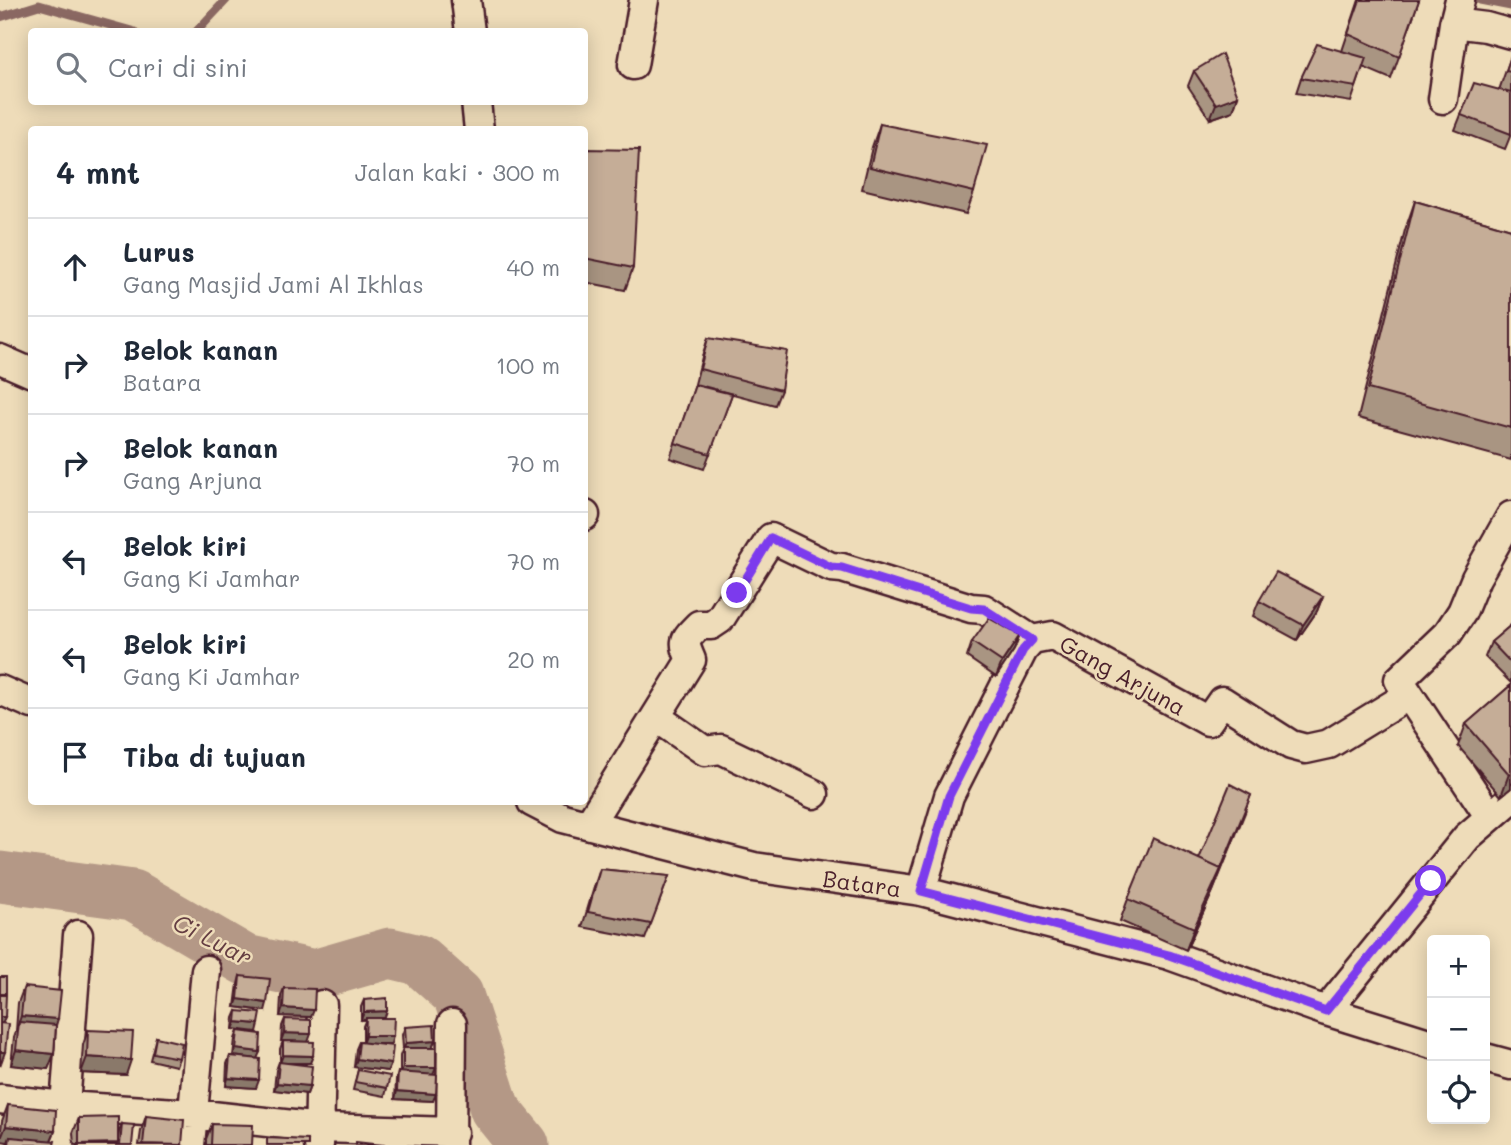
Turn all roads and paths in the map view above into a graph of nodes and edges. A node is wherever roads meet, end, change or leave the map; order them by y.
1 (466, 0) edge
2 (644, 0) edge
3 (1457, 10) edge
4 (470, 28) edge
5 (1511, 34) edge
6 (633, 65) dead end
7 (1443, 99) dead end
8 (476, 105) edge
9 (479, 126) edge
10 (0, 359) edge
11 (28, 371) edge
12 (1511, 516) edge
13 (1032, 640) junction
14 (1404, 687) junction
15 (0, 690) edge
16 (28, 702) edge
17 (656, 717) junction
18 (814, 794) dead end
19 (538, 805) edge
20 (1500, 808) edge
21 (589, 824) junction
22 (921, 891) junction
23 (78, 935) dead end
24 (206, 970) dead end
25 (322, 1005) dead end
26 (1326, 1011) junction
27 (452, 1024) dead end
28 (1427, 1042) edge
29 (1490, 1059) edge
30 (1511, 1065) edge
31 (0, 1099) edge
32 (64, 1106) junction
33 (194, 1114) junction
34 (320, 1136) edge
35 (452, 1139) edge
36 (62, 1145) edge
37 (190, 1145) edge

1 - 4 street
2 - 6 street
3 - 5 street
3 - 7 street
8 - 9 street
10 - 11 street
12 - 14 street
13 - 14 street, Gang Arjuna
13 - 17 street
13 - 22 street, Gang Arjuna
14 - 20 street
15 - 16 street
17 - 18 street
17 - 21 street
19 - 21 street, Batara
20 - 26 street
21 - 22 street, Batara
22 - 26 street, Batara
23 - 32 street
24 - 33 street
25 - 34 street
26 - 28 street, Batara
27 - 35 street
29 - 30 street
31 - 32 street
32 - 33 street
32 - 36 street
33 - 34 street
33 - 37 street
34 - 35 street

